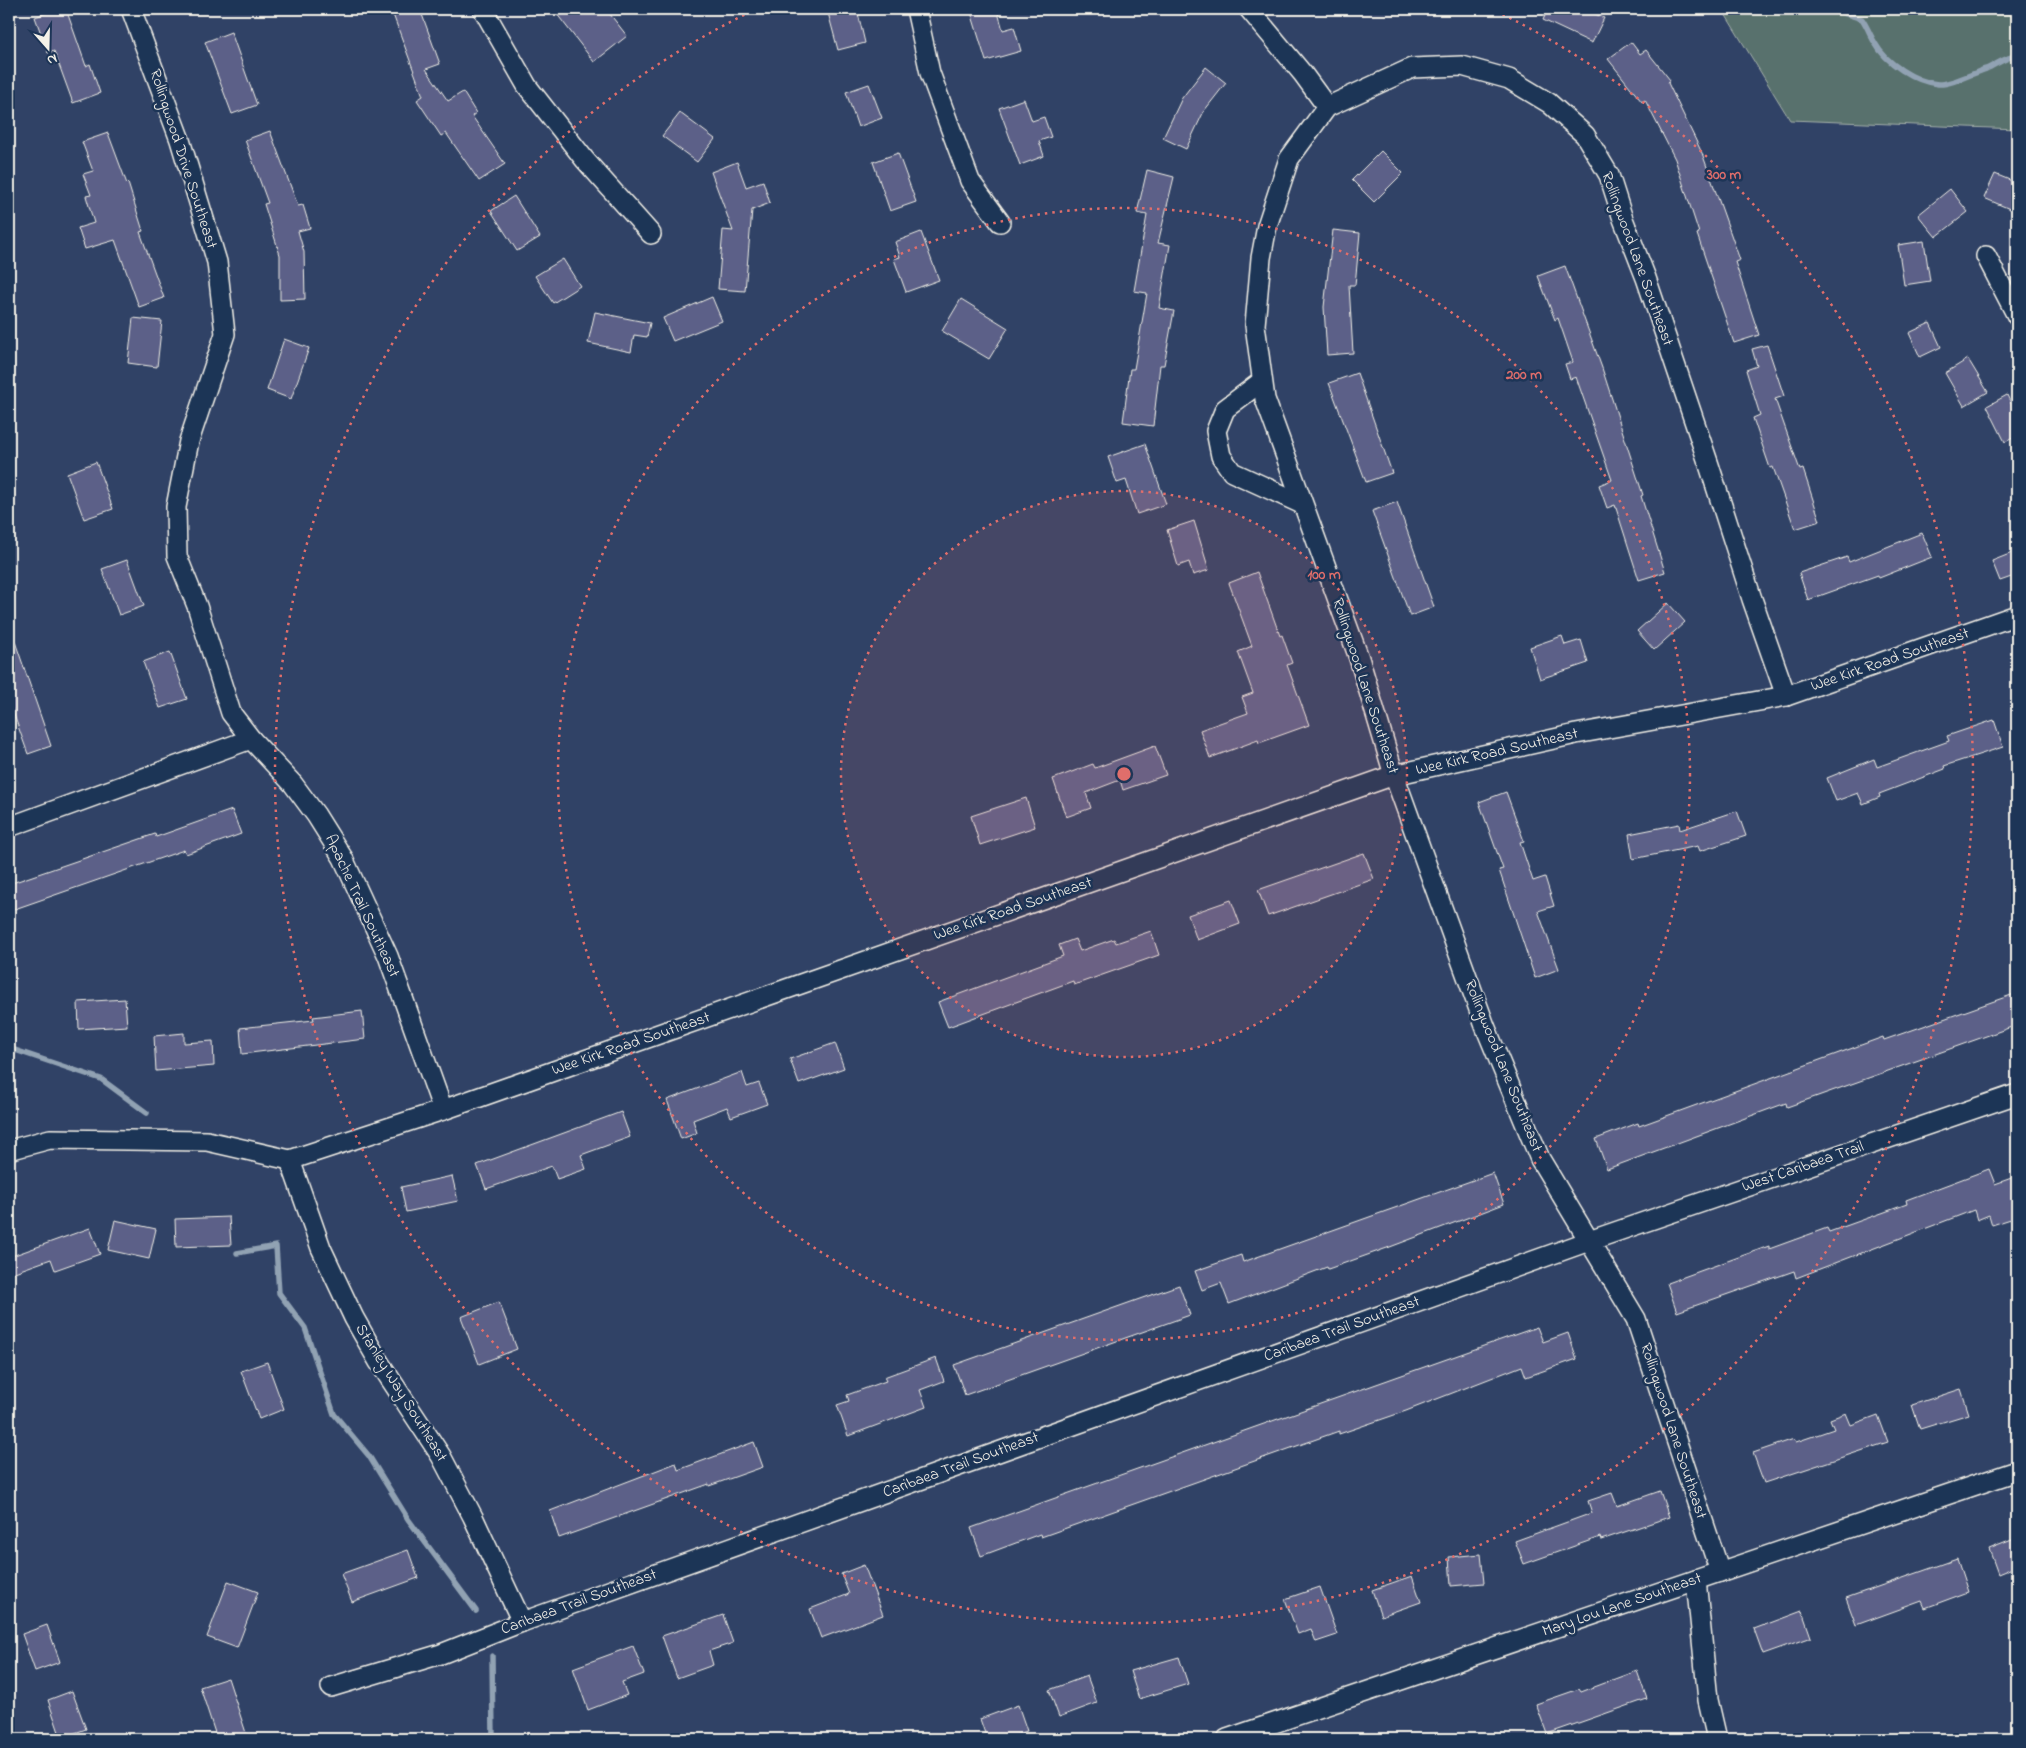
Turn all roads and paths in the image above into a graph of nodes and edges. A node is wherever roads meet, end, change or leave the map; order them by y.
1 (131, 9) edge
2 (483, 9) edge
3 (916, 9) edge
4 (1249, 9) edge
5 (1327, 107) junction
6 (1000, 222) dead end
7 (651, 234) dead end
8 (1986, 256) dead end
9 (2017, 316) edge
10 (1262, 381) junction
11 (1302, 504) junction
12 (2017, 615) edge
13 (1786, 696) junction
14 (251, 740) junction
15 (1394, 775) junction
16 (9, 826) edge
17 (2017, 1094) edge
18 (443, 1110) junction
19 (9, 1150) edge
20 (290, 1160) junction
21 (1589, 1241) junction
22 (2017, 1472) edge
23 (1720, 1572) junction
24 (1696, 1580) junction
25 (522, 1622) junction
26 (332, 1687) dead end
27 (1227, 1739) edge
28 (1717, 1739) edge

1 - 14 street, Rollingwood Drive Southeast
2 - 7 street
3 - 6 street
4 - 5 street
5 - 10 street, Rollingwood Lane Southeast
5 - 13 street, Rollingwood Lane Southeast
8 - 9 street
10 - 11 street, Rollingwood Lane Southeast
10 - 11 street
11 - 15 street, Rollingwood Lane Southeast
12 - 13 street, Wee Kirk Road Southeast
13 - 15 street, Wee Kirk Road Southeast
14 - 16 street
14 - 18 street, Apache Trail Southeast
15 - 18 street, Wee Kirk Road Southeast
15 - 21 street, Rollingwood Lane Southeast
17 - 21 street, West Caribaea Trail
18 - 20 street, Wee Kirk Road Southeast
19 - 20 street
20 - 25 street, Stanley Way Southeast
21 - 23 street, Rollingwood Lane Southeast
21 - 25 street, Caribaea Trail Southeast
22 - 23 street, Mary Lou Lane Southeast
23 - 24 street, Mary Lou Lane Southeast
24 - 27 street, Mary Lou Lane Southeast
24 - 28 street
25 - 26 street, Caribaea Trail Southeast

